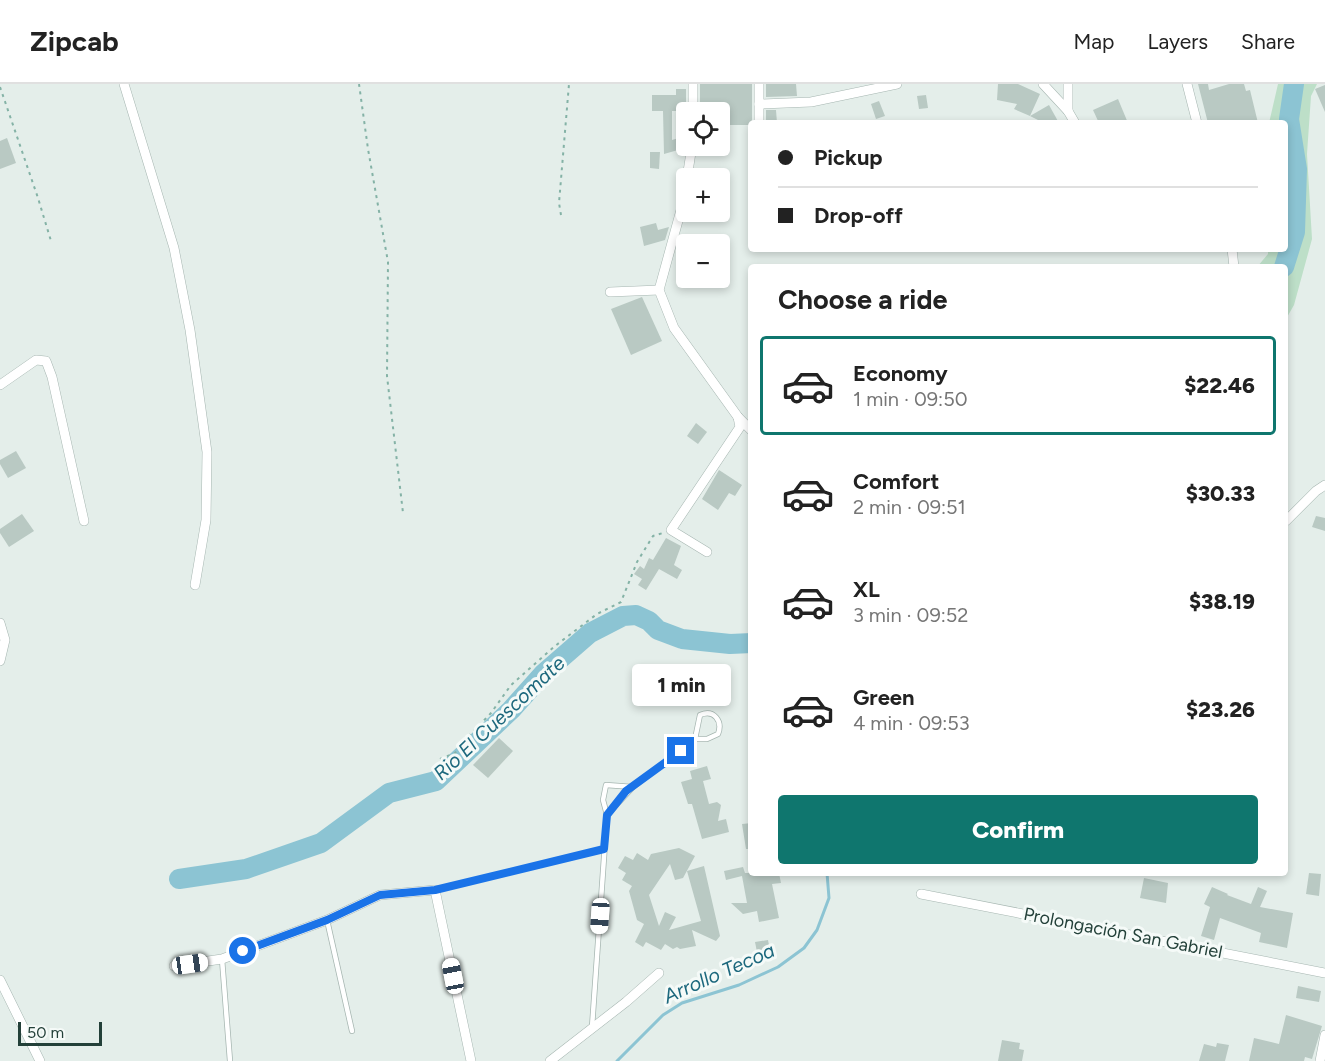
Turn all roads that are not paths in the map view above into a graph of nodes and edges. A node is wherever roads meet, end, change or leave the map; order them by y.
1 (124, 84) edge
2 (693, 84) edge
3 (759, 84) edge
4 (897, 84) edge
5 (1043, 84) edge
6 (1068, 84) edge
7 (1187, 84) edge
8 (693, 102) edge
9 (759, 104) junction
10 (1068, 111) junction
11 (759, 120) edge
12 (1073, 120) edge
13 (1196, 120) edge
14 (678, 222) edge
15 (659, 290) junction
16 (610, 291) dead end
17 (0, 386) edge
18 (738, 417) junction
19 (748, 426) edge
20 (1325, 485) edge
21 (1288, 519) edge
22 (84, 521) dead end
23 (707, 552) dead end
24 (195, 585) dead end
25 (0, 623) edge
26 (0, 661) edge
27 (695, 739) junction
28 (633, 787) junction
29 (607, 815) junction
30 (604, 849) junction
31 (435, 890) junction
32 (921, 894) dead end
33 (327, 920) junction
34 (222, 959) junction
35 (174, 966) dead end
36 (659, 973) dead end
37 (1325, 973) edge
38 (0, 980) edge
39 (591, 1027) junction
40 (352, 1031) dead end
41 (1325, 1035) edge
42 (40, 1061) edge
43 (230, 1061) edge
44 (471, 1061) edge
45 (550, 1061) edge
46 (1320, 1061) edge

1 - 24 street
2 - 8 street
3 - 9 street
4 - 9 street
5 - 10 street
6 - 10 street
7 - 13 street
9 - 11 street
10 - 12 street
14 - 15 street
15 - 16 street
15 - 18 street
17 - 22 street
18 - 19 street
18 - 23 street
20 - 21 street
25 - 26 street
27 - 27 lane
27 - 28 lane
28 - 29 lane
28 - 29 lane
29 - 30 lane
30 - 31 lane
30 - 39 lane
31 - 33 street
31 - 44 street
32 - 37 street, Prolongación San Gabriel
33 - 34 street
33 - 40 lane
34 - 35 street
34 - 43 lane
36 - 39 street
38 - 42 street
39 - 45 street
41 - 46 street

